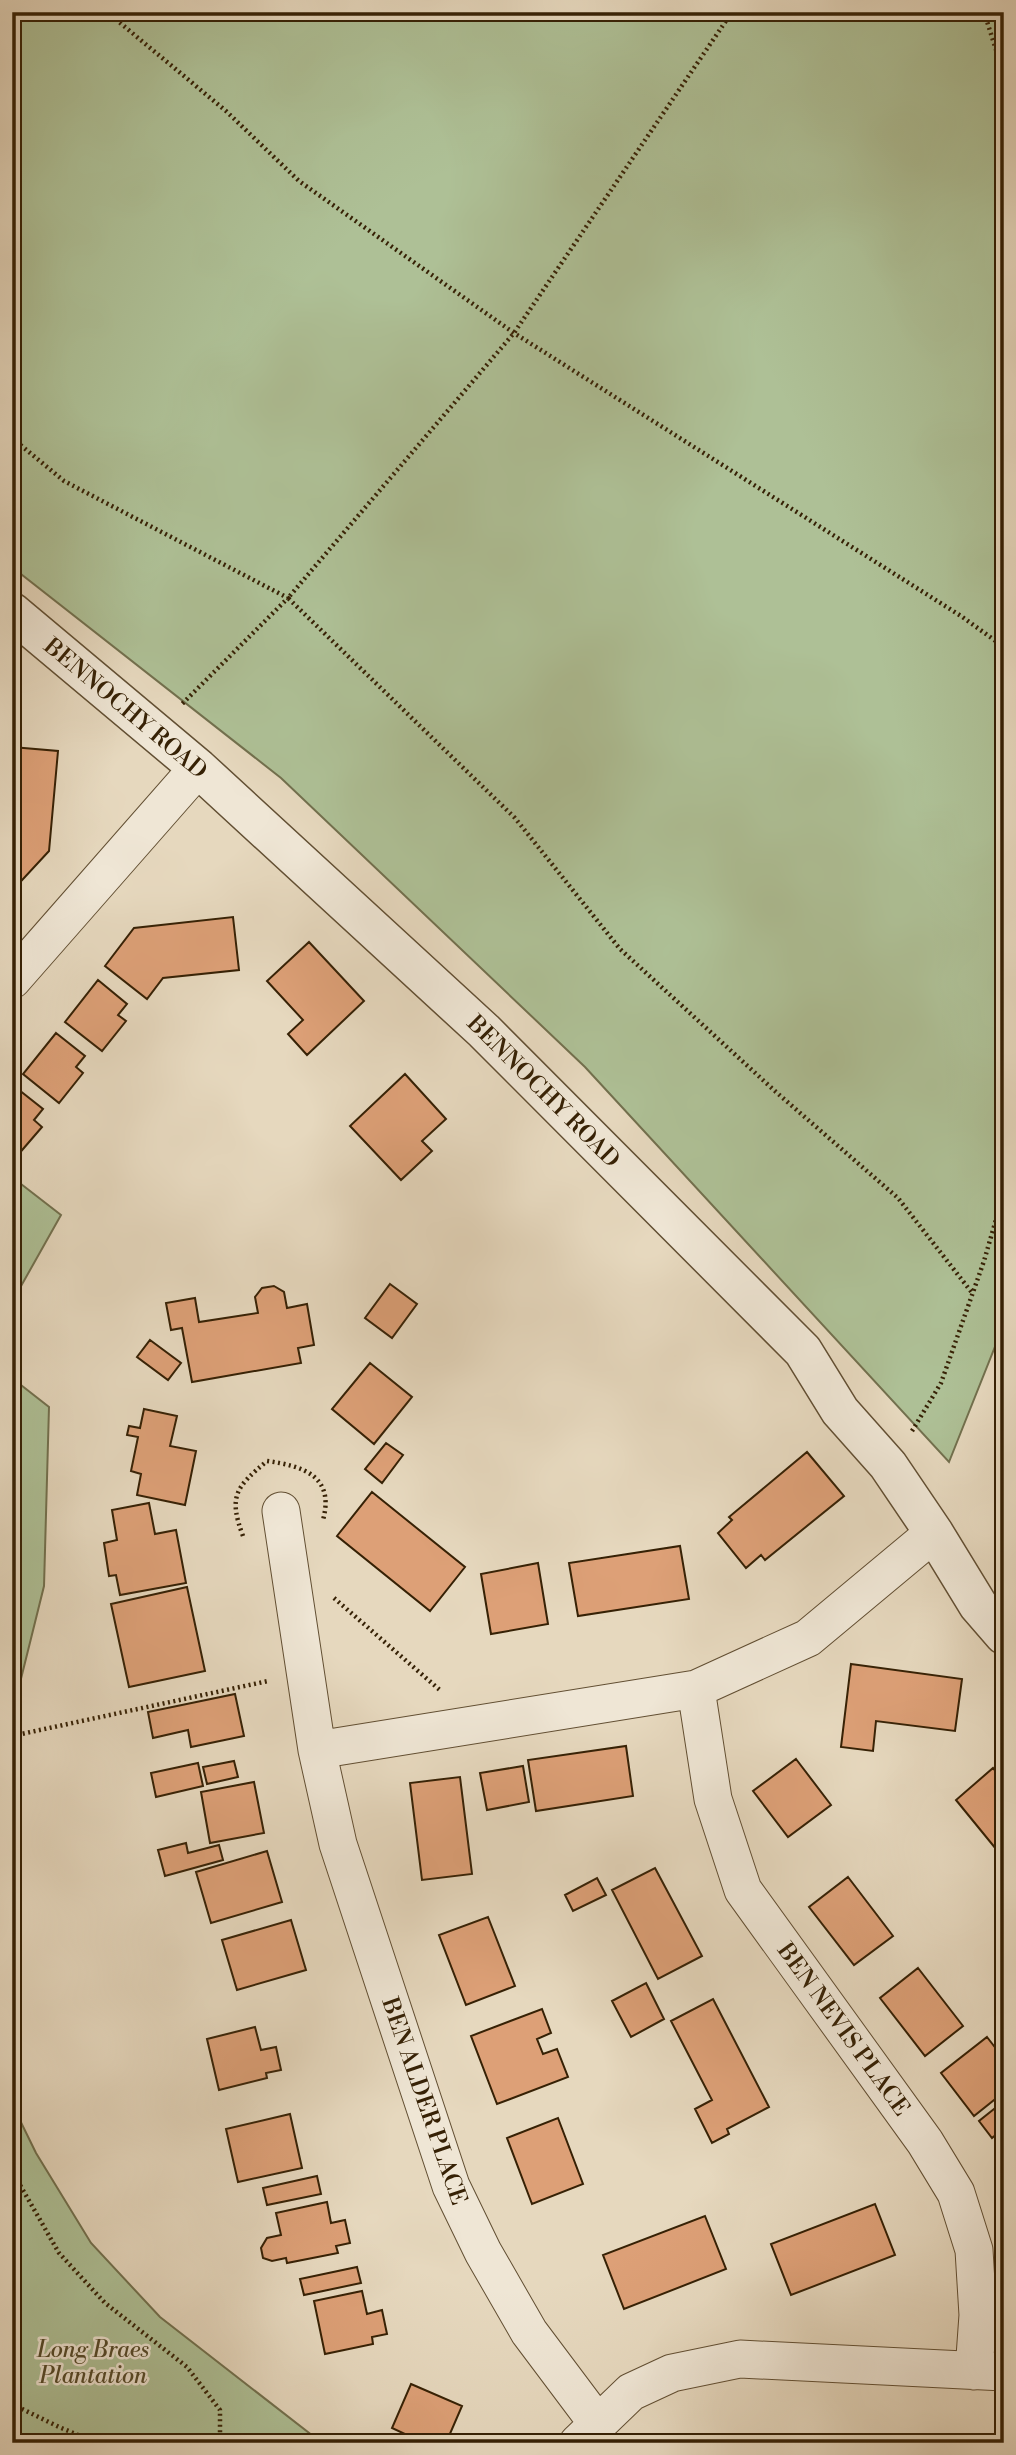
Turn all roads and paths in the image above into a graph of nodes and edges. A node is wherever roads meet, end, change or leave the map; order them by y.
1 (107, 12) edge
2 (732, 12) edge
3 (984, 12) edge
4 (1004, 75) edge
5 (514, 333) junction
6 (12, 438) edge
7 (288, 598) junction
8 (12, 612) edge
9 (1004, 647) edge
10 (154, 732) junction
11 (198, 768) junction
12 (12, 980) edge
13 (1004, 1192) edge
14 (973, 1294) junction
15 (905, 1442) dead end
16 (281, 1511) dead end
17 (321, 1528) dead end
18 (934, 1533) junction
19 (250, 1544) dead end
20 (326, 1592) dead end
21 (1004, 1635) edge
22 (276, 1679) dead end
23 (696, 1689) junction
24 (448, 1697) dead end
25 (12, 1736) edge
26 (317, 1750) junction
27 (12, 2171) edge
28 (989, 2371) edge
29 (12, 2404) edge
30 (588, 2433) edge
31 (97, 2443) edge
32 (220, 2443) edge

1 - 5 path
2 - 5 path
3 - 4 path
5 - 7 path
5 - 9 path
6 - 7 path
7 - 10 path
7 - 14 path
8 - 10 street, BENNOCHY ROAD
10 - 11 street, BENNOCHY ROAD
11 - 12 street
11 - 18 street, BENNOCHY ROAD
13 - 14 path
14 - 15 path
16 - 26 street, BEN ALDER PLACE
17 - 19 path
18 - 21 street, BENNOCHY ROAD
18 - 23 street
20 - 24 path
22 - 25 path
23 - 26 street
23 - 28 street, BEN NEVIS PLACE
26 - 30 street, BEN ALDER PLACE
27 - 32 path
28 - 30 street
29 - 31 path

